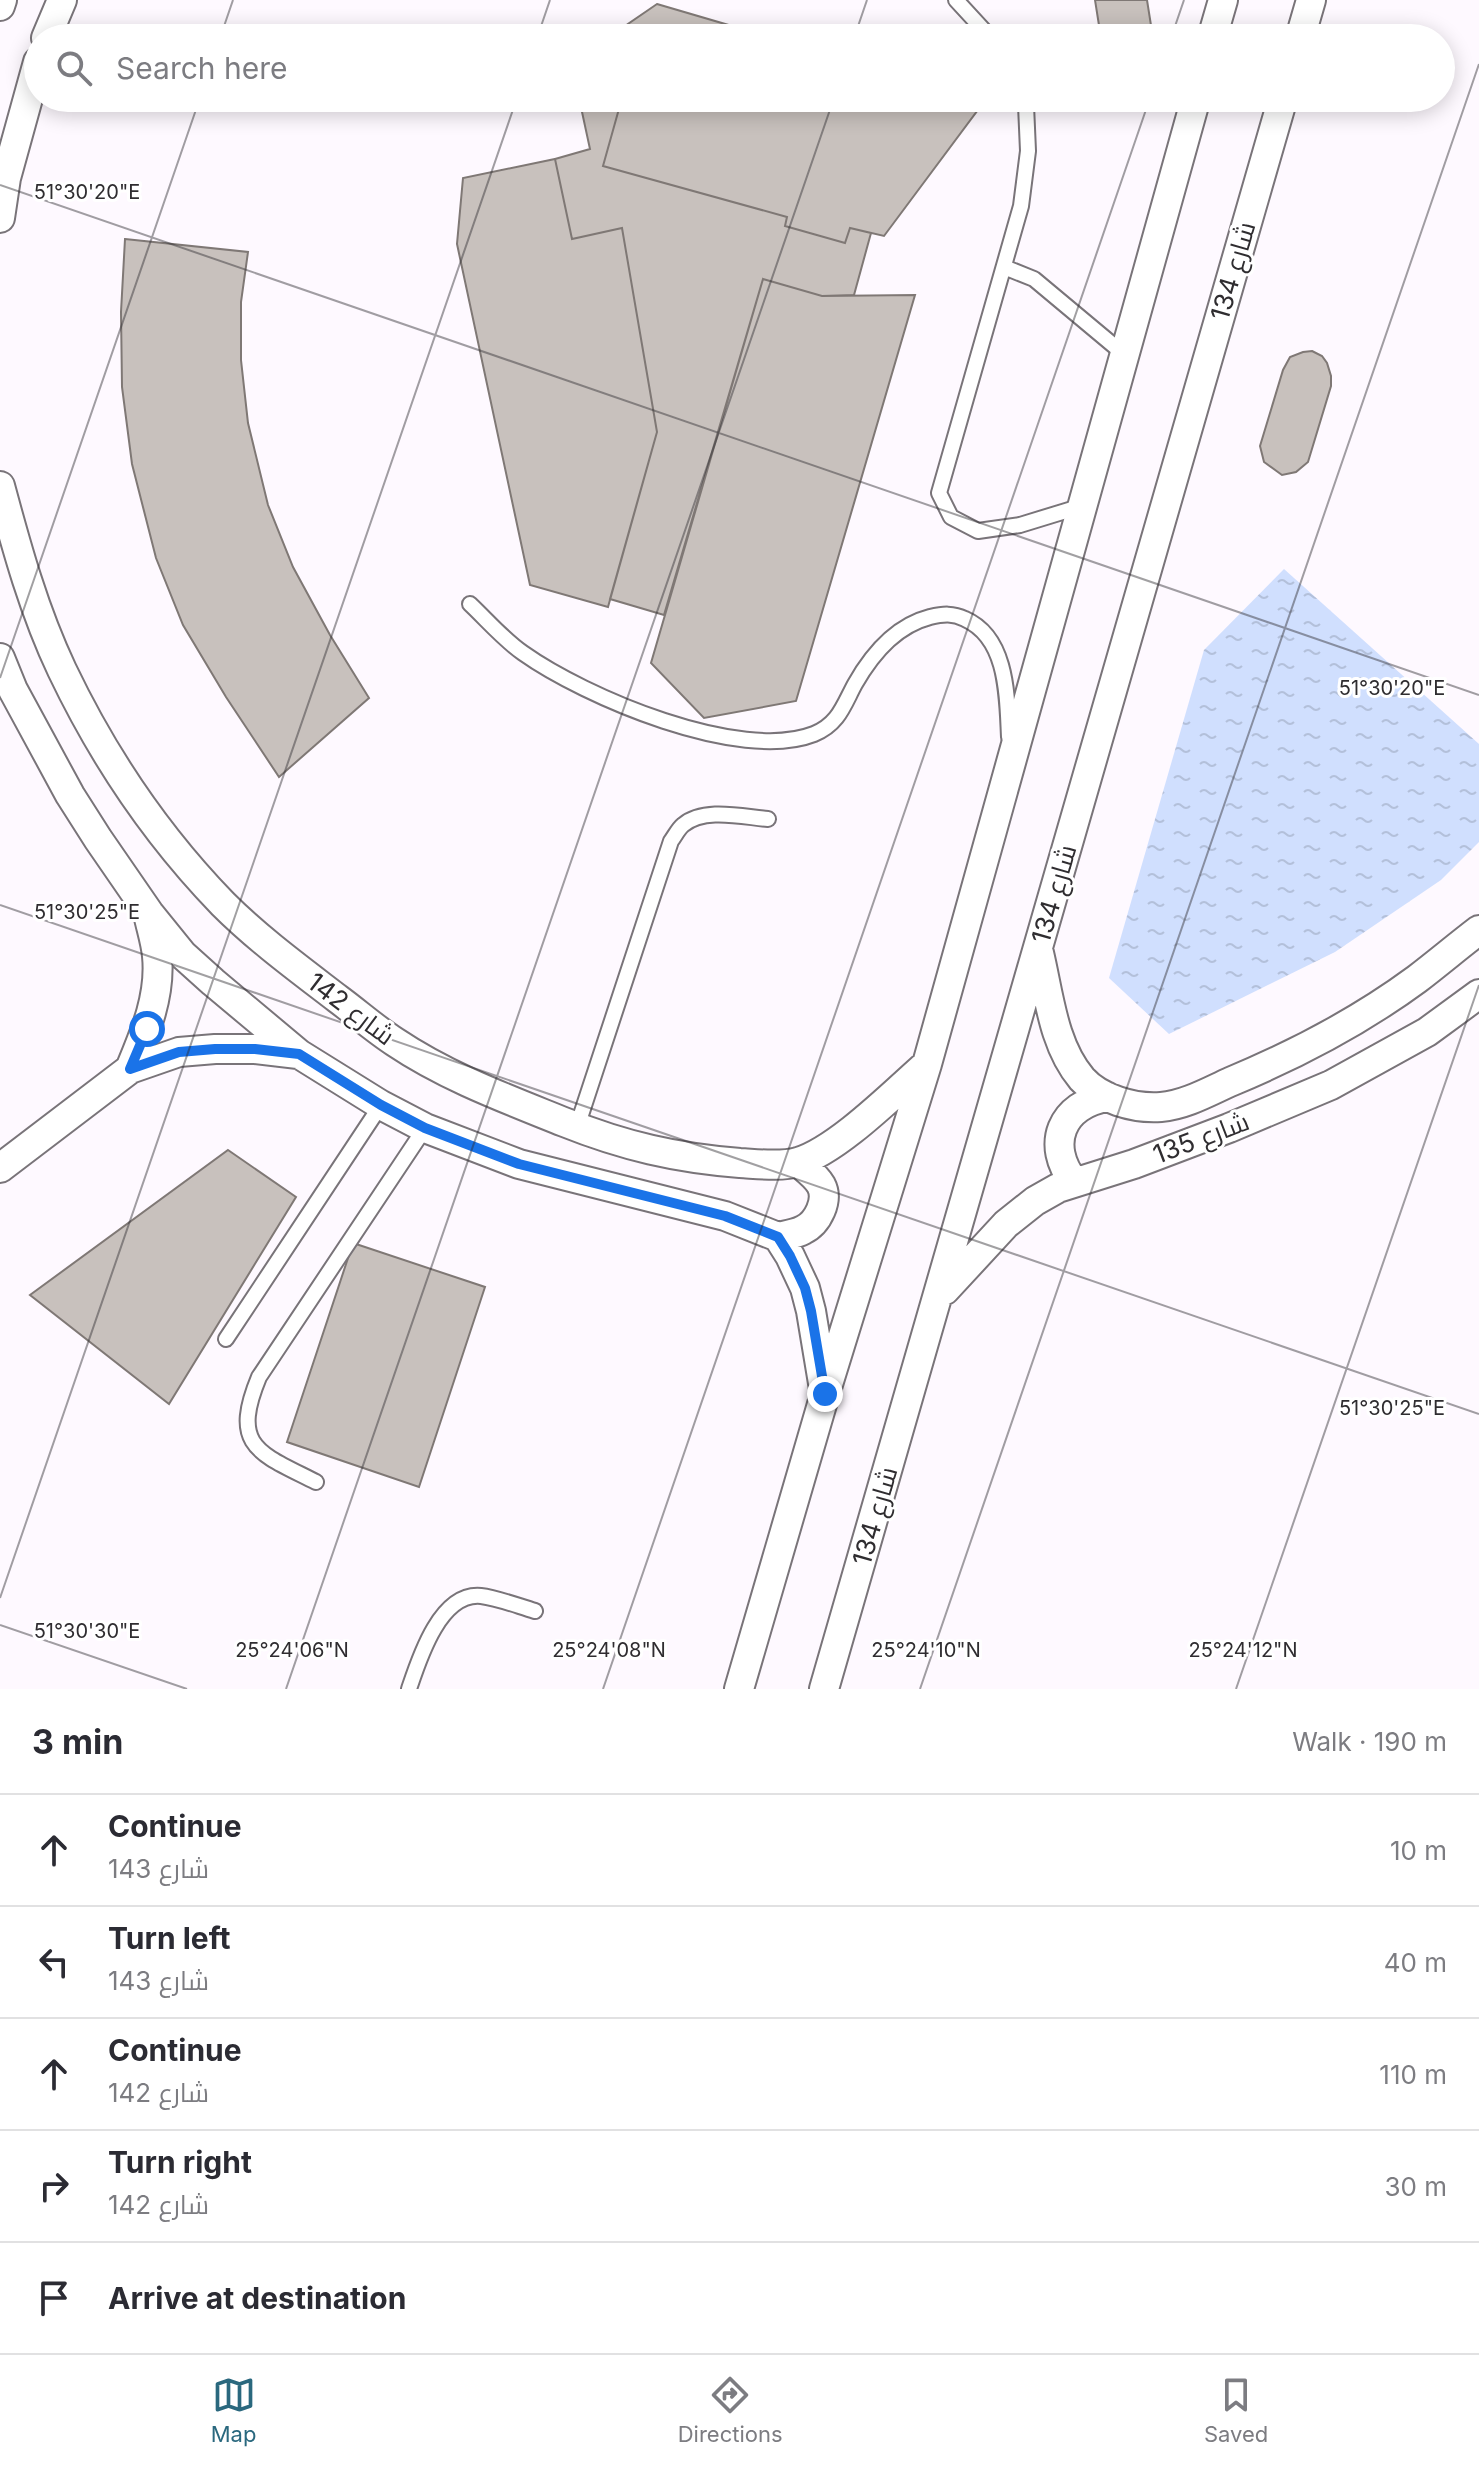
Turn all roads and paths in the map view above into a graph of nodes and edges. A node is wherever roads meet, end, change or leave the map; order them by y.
1 (2, 0) edge
2 (62, 0) edge
3 (956, 0) edge
4 (1223, 0) edge
5 (1311, 0) edge
6 (0, 6) edge
7 (52, 24) edge
8 (978, 24) edge
9 (1216, 24) edge
10 (1304, 24) edge
11 (24, 112) edge
12 (1026, 112) edge
13 (1192, 112) edge
14 (1279, 112) edge
15 (0, 218) edge
16 (1004, 267) junction
17 (1125, 355) junction
18 (0, 486) edge
19 (1082, 506) junction
20 (470, 604) dead end
21 (0, 658) edge
22 (1010, 768) junction
23 (768, 819) dead end
24 (149, 913) junction
25 (1479, 930) edge
26 (1039, 949) junction
27 (1479, 994) edge
28 (299, 1054) junction
29 (927, 1064) junction
30 (130, 1069) junction
31 (1108, 1097) junction
32 (381, 1105) junction
33 (577, 1127) junction
34 (425, 1128) junction
35 (798, 1162) junction
36 (0, 1168) edge
37 (1074, 1182) junction
38 (778, 1237) junction
39 (939, 1297) junction
40 (226, 1339) dead end
41 (825, 1394) junction
42 (316, 1482) dead end
43 (535, 1611) dead end
44 (409, 1689) edge
45 (739, 1689) edge
46 (824, 1689) edge

1 - 6 street
2 - 7 street
3 - 8 lane
4 - 9 street
5 - 10 street
11 - 15 street
12 - 16 lane
13 - 17 street
14 - 26 street, شارع 134
16 - 17 lane
16 - 19 lane
17 - 19 street
18 - 33 street, شارع 142
19 - 22 street
20 - 22 lane
21 - 24 street
22 - 29 street
23 - 33 lane
24 - 28 street
24 - 30 street
25 - 31 street, شارع 135
26 - 31 street, شارع 135
26 - 39 street, شارع 134
27 - 37 street, شارع 135
28 - 30 street
28 - 32 street
29 - 35 street, شارع 142
29 - 41 street
30 - 36 street
31 - 37 street
32 - 34 street
32 - 40 lane
33 - 35 street, شارع 142
34 - 38 street
34 - 42 lane
35 - 38 street
37 - 39 street, شارع 135
38 - 41 street
39 - 46 street, شارع 134
41 - 45 street
43 - 44 lane

